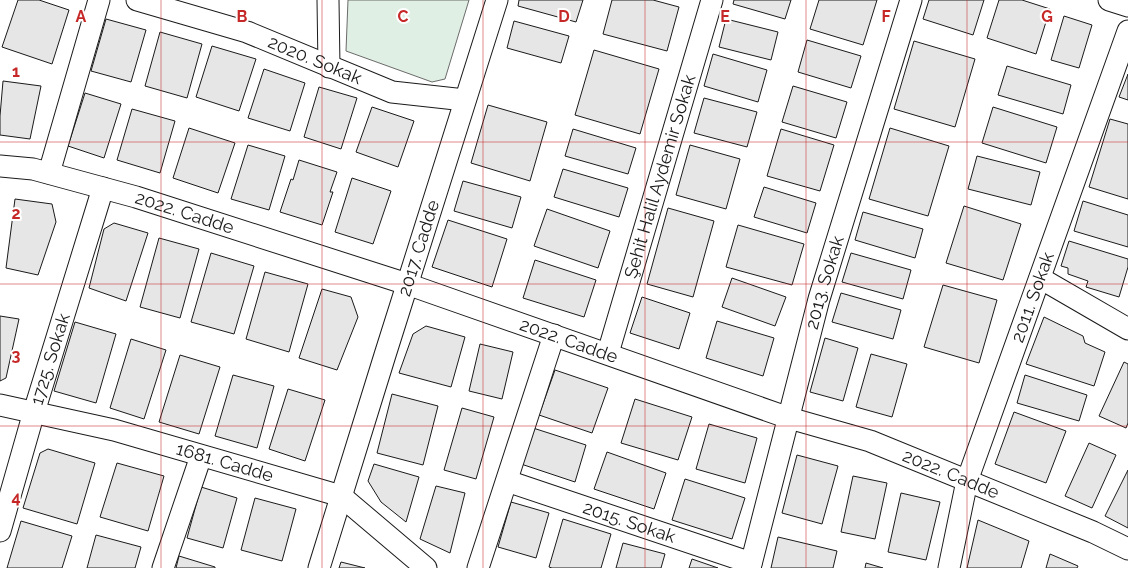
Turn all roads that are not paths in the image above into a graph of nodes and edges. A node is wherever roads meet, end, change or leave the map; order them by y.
1 (99, 0) edge
2 (137, 0) edge
3 (328, 0) edge
4 (496, 0) edge
5 (712, 0) edge
6 (910, 0) edge
7 (1109, 0) edge
8 (1128, 6) edge
9 (1128, 31) edge
10 (329, 67) junction
11 (464, 100) junction
12 (0, 166) edge
13 (49, 173) junction
14 (103, 188) junction
15 (1040, 278) junction
16 (407, 284) junction
17 (1128, 329) edge
18 (554, 335) junction
19 (608, 353) junction
20 (0, 405) edge
21 (34, 412) junction
22 (789, 418) junction
23 (201, 456) junction
24 (507, 481) junction
25 (967, 481) junction
26 (342, 496) junction
27 (0, 531) edge
28 (1128, 549) edge
29 (750, 566) edge
30 (163, 568) edge
31 (320, 568) edge
32 (426, 568) edge
33 (478, 568) edge
34 (949, 568) edge

1 - 13 street
2 - 10 street, 2020. Sokak
3 - 10 street
4 - 11 street, 2017. Cadde
5 - 19 street, Şehit Halil Aydemir Sokak
6 - 22 street, 2013. Sokak
7 - 8 street
9 - 15 street, 2011. Sokak
10 - 11 street, 2020. Sokak
11 - 16 street, 2017. Cadde
12 - 13 street, 2022. Cadde
13 - 14 street, 2022. Cadde
14 - 16 street, 2022. Cadde
14 - 21 street, 1725. Sokak
15 - 17 street
15 - 25 street, 2011. Sokak
16 - 18 street, 2022. Cadde
16 - 26 street, 2017. Cadde
18 - 19 street, 2022. Cadde
18 - 24 street
19 - 22 street, 2022. Cadde
20 - 21 street, 1681. Cadde
21 - 23 street, 1681. Cadde
21 - 27 street, 1725. Sokak
22 - 25 street, 2022. Cadde
22 - 29 street, 2013. Sokak
23 - 26 street, 1681. Cadde
23 - 30 street
24 - 29 street, 2015. Sokak
24 - 33 street
25 - 28 street, 2022. Cadde
25 - 34 street, 2011. Sokak
26 - 31 street, 2017. Cadde
26 - 32 street, 1681. Cadde

